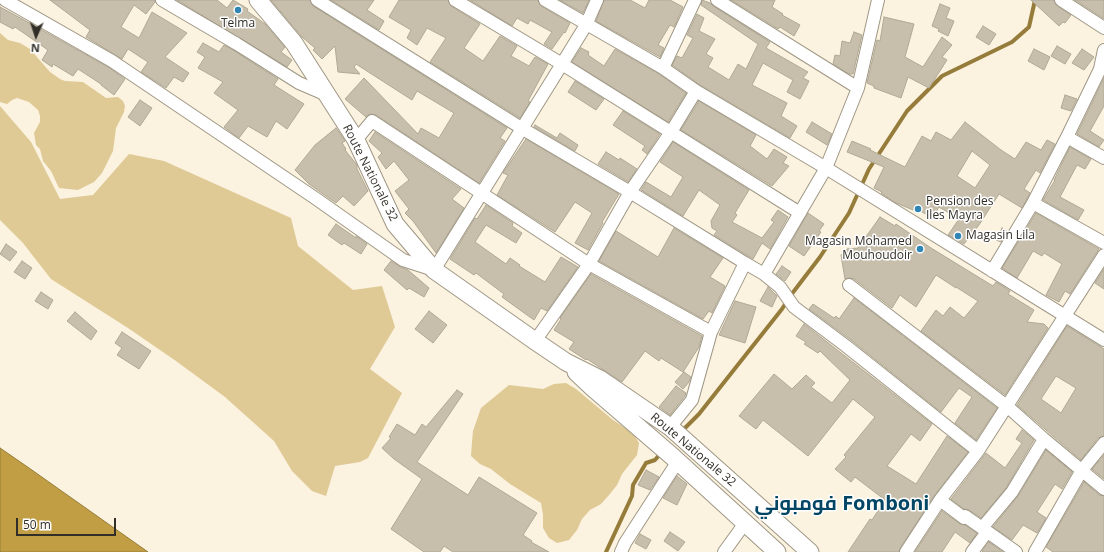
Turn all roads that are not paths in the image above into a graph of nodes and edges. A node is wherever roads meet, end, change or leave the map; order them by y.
1 (5, 0) edge
2 (162, 0) edge
3 (258, 0) edge
4 (317, 0) edge
5 (455, 0) edge
6 (545, 0) edge
7 (597, 0) edge
8 (695, 0) edge
9 (717, 0) edge
10 (878, 0) edge
11 (1061, 0) edge
12 (586, 25) junction
13 (1104, 28) edge
14 (1104, 50) edge
15 (562, 64) junction
16 (663, 68) junction
17 (1102, 70) edge
18 (858, 88) junction
19 (696, 91) junction
20 (327, 95) junction
21 (523, 129) junction
22 (671, 132) junction
23 (1067, 137) junction
24 (356, 140) junction
25 (1104, 158) edge
26 (826, 168) junction
27 (630, 192) junction
28 (483, 194) junction
29 (1033, 203) junction
30 (800, 212) junction
31 (1104, 243) edge
32 (1104, 256) edge
33 (745, 263) junction
34 (588, 264) junction
35 (434, 270) junction
36 (992, 271) junction
37 (764, 274) junction
38 (849, 285) dead end
39 (1065, 316) junction
40 (711, 332) junction
41 (1104, 340) edge
42 (535, 341) junction
43 (566, 362) junction
44 (1008, 407) junction
45 (673, 429) junction
46 (1044, 439) junction
47 (1104, 443) edge
48 (978, 451) junction
49 (676, 459) junction
50 (1082, 470) junction
51 (1104, 488) edge
52 (940, 500) junction
53 (745, 523) junction
54 (985, 530) junction
55 (621, 552) edge
56 (724, 552) edge
57 (777, 552) edge
58 (810, 552) edge
59 (906, 552) edge
60 (972, 552) edge
61 (1016, 552) edge
62 (1035, 552) edge

1 - 35 street
2 - 20 street
3 - 20 street, Route Nationale 32
4 - 21 street
5 - 15 street
6 - 12 street
7 - 12 street
8 - 16 street
9 - 18 street
10 - 18 street
11 - 13 street
12 - 15 street
12 - 16 street
14 - 17 street
15 - 21 street
15 - 22 street
16 - 19 street
17 - 23 street
18 - 26 street
19 - 22 street
19 - 26 street
20 - 24 street, Route Nationale 32
21 - 27 street
21 - 28 street
22 - 27 street
22 - 30 street
23 - 25 street
23 - 29 street
24 - 28 street
24 - 35 street, Route Nationale 32
26 - 30 street
26 - 36 street
27 - 33 street
27 - 34 street
28 - 34 street
28 - 35 street
29 - 31 street
29 - 36 street
30 - 37 street
32 - 39 street
33 - 37 street
33 - 40 street
34 - 40 street
34 - 42 street
35 - 42 street, Route Nationale 32
36 - 39 street
37 - 48 street
38 - 44 street
39 - 41 street
39 - 44 street
40 - 45 street
42 - 43 street, Route Nationale 32
43 - 45 street, Route Nationale 32
43 - 49 street, Route Nationale 32
44 - 46 street
44 - 48 street
45 - 58 street, Route Nationale 32
46 - 50 street
46 - 54 street
47 - 50 street
48 - 52 street
49 - 53 street, Route Nationale 32
49 - 55 street
50 - 51 street
50 - 62 street
52 - 54 street
52 - 59 street
53 - 56 street
53 - 57 street, Route Nationale 32
54 - 60 street
54 - 61 street

